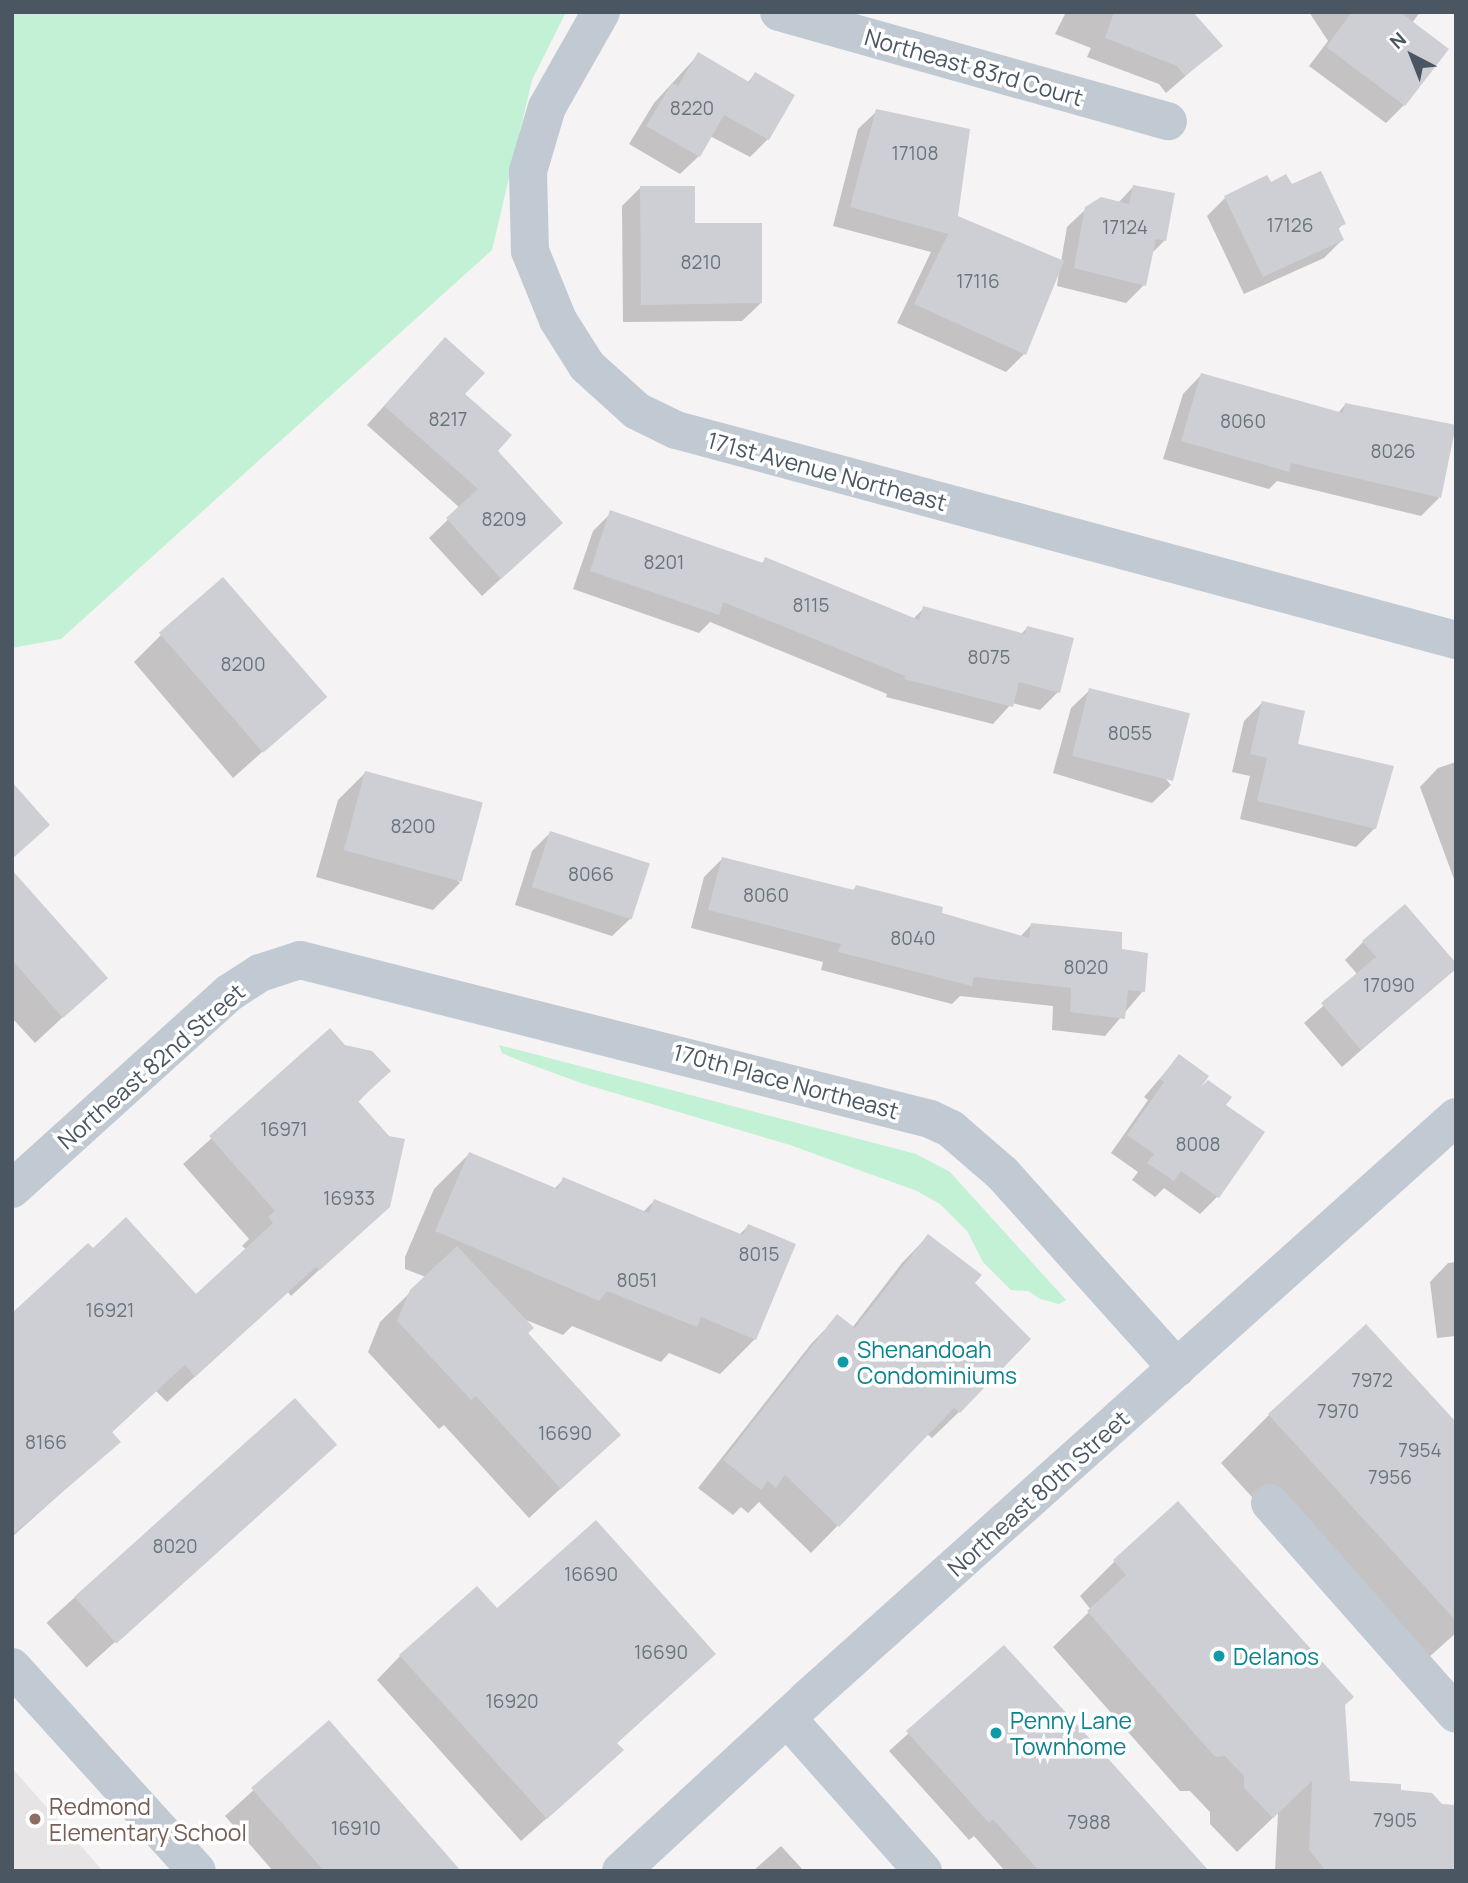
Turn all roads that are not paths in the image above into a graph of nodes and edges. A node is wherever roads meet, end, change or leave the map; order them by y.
1 (601, 12) edge
2 (779, 12) edge
3 (1168, 121) dead end
4 (1456, 640) edge
5 (300, 960) joint
6 (1456, 1117) edge
7 (12, 1189) edge
8 (1177, 1368) junction
9 (1270, 1503) dead end
10 (12, 1667) edge
11 (1456, 1714) edge
12 (787, 1718) junction
13 (197, 1871) edge
14 (621, 1871) edge
15 (923, 1871) edge

1 - 4 street, 171st Avenue Northeast
2 - 3 street, Northeast 83rd Court
5 - 7 street, Northeast 82nd Street
5 - 8 street, 170th Place Northeast
6 - 8 street, Northeast 80th Street
8 - 12 street, Northeast 80th Street
9 - 11 street
10 - 13 street
12 - 14 street, Northeast 80th Street
12 - 15 street

